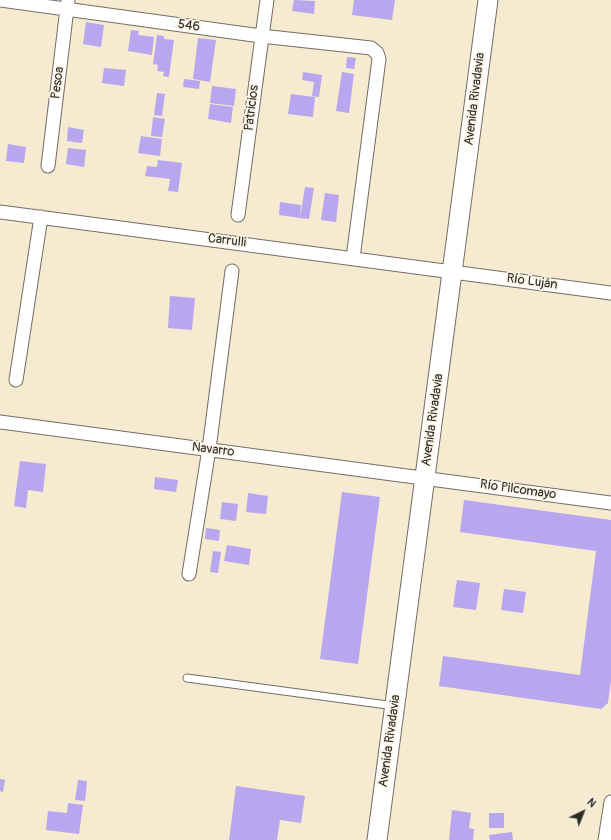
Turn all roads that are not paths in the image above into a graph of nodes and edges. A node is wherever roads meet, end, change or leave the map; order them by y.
1 (0, 0) edge
2 (267, 0) edge
3 (488, 0) edge
4 (67, 5) edge
5 (261, 36) junction
6 (48, 166) dead end
7 (0, 212) edge
8 (238, 215) dead end
9 (41, 217) junction
10 (353, 258) junction
11 (232, 271) dead end
12 (453, 271) junction
13 (611, 293) edge
14 (16, 380) dead end
15 (0, 422) edge
16 (209, 449) junction
17 (426, 478) junction
18 (611, 503) edge
19 (189, 574) dead end
20 (187, 678) dead end
21 (395, 706) junction
22 (611, 802) edge
23 (377, 840) edge
24 (605, 840) edge

1 - 4 street, 546
2 - 5 street, Patricios
3 - 12 main road, Avenida Rivadavia
4 - 5 street, 546
4 - 6 street, Pesoa
5 - 8 street, Patricios
5 - 10 street, 546
7 - 9 street, Carrulli
9 - 10 street, Carrulli
9 - 14 street
10 - 12 street, Carrulli
11 - 16 street
12 - 13 street, Río Luján
12 - 17 main road, Avenida Rivadavia
15 - 16 street, Navarro
16 - 17 street, Navarro
16 - 19 street
17 - 18 street, Río Pilcomayo
17 - 21 main road, Avenida Rivadavia
20 - 21 lane
21 - 23 main road, Avenida Rivadavia
22 - 24 street

